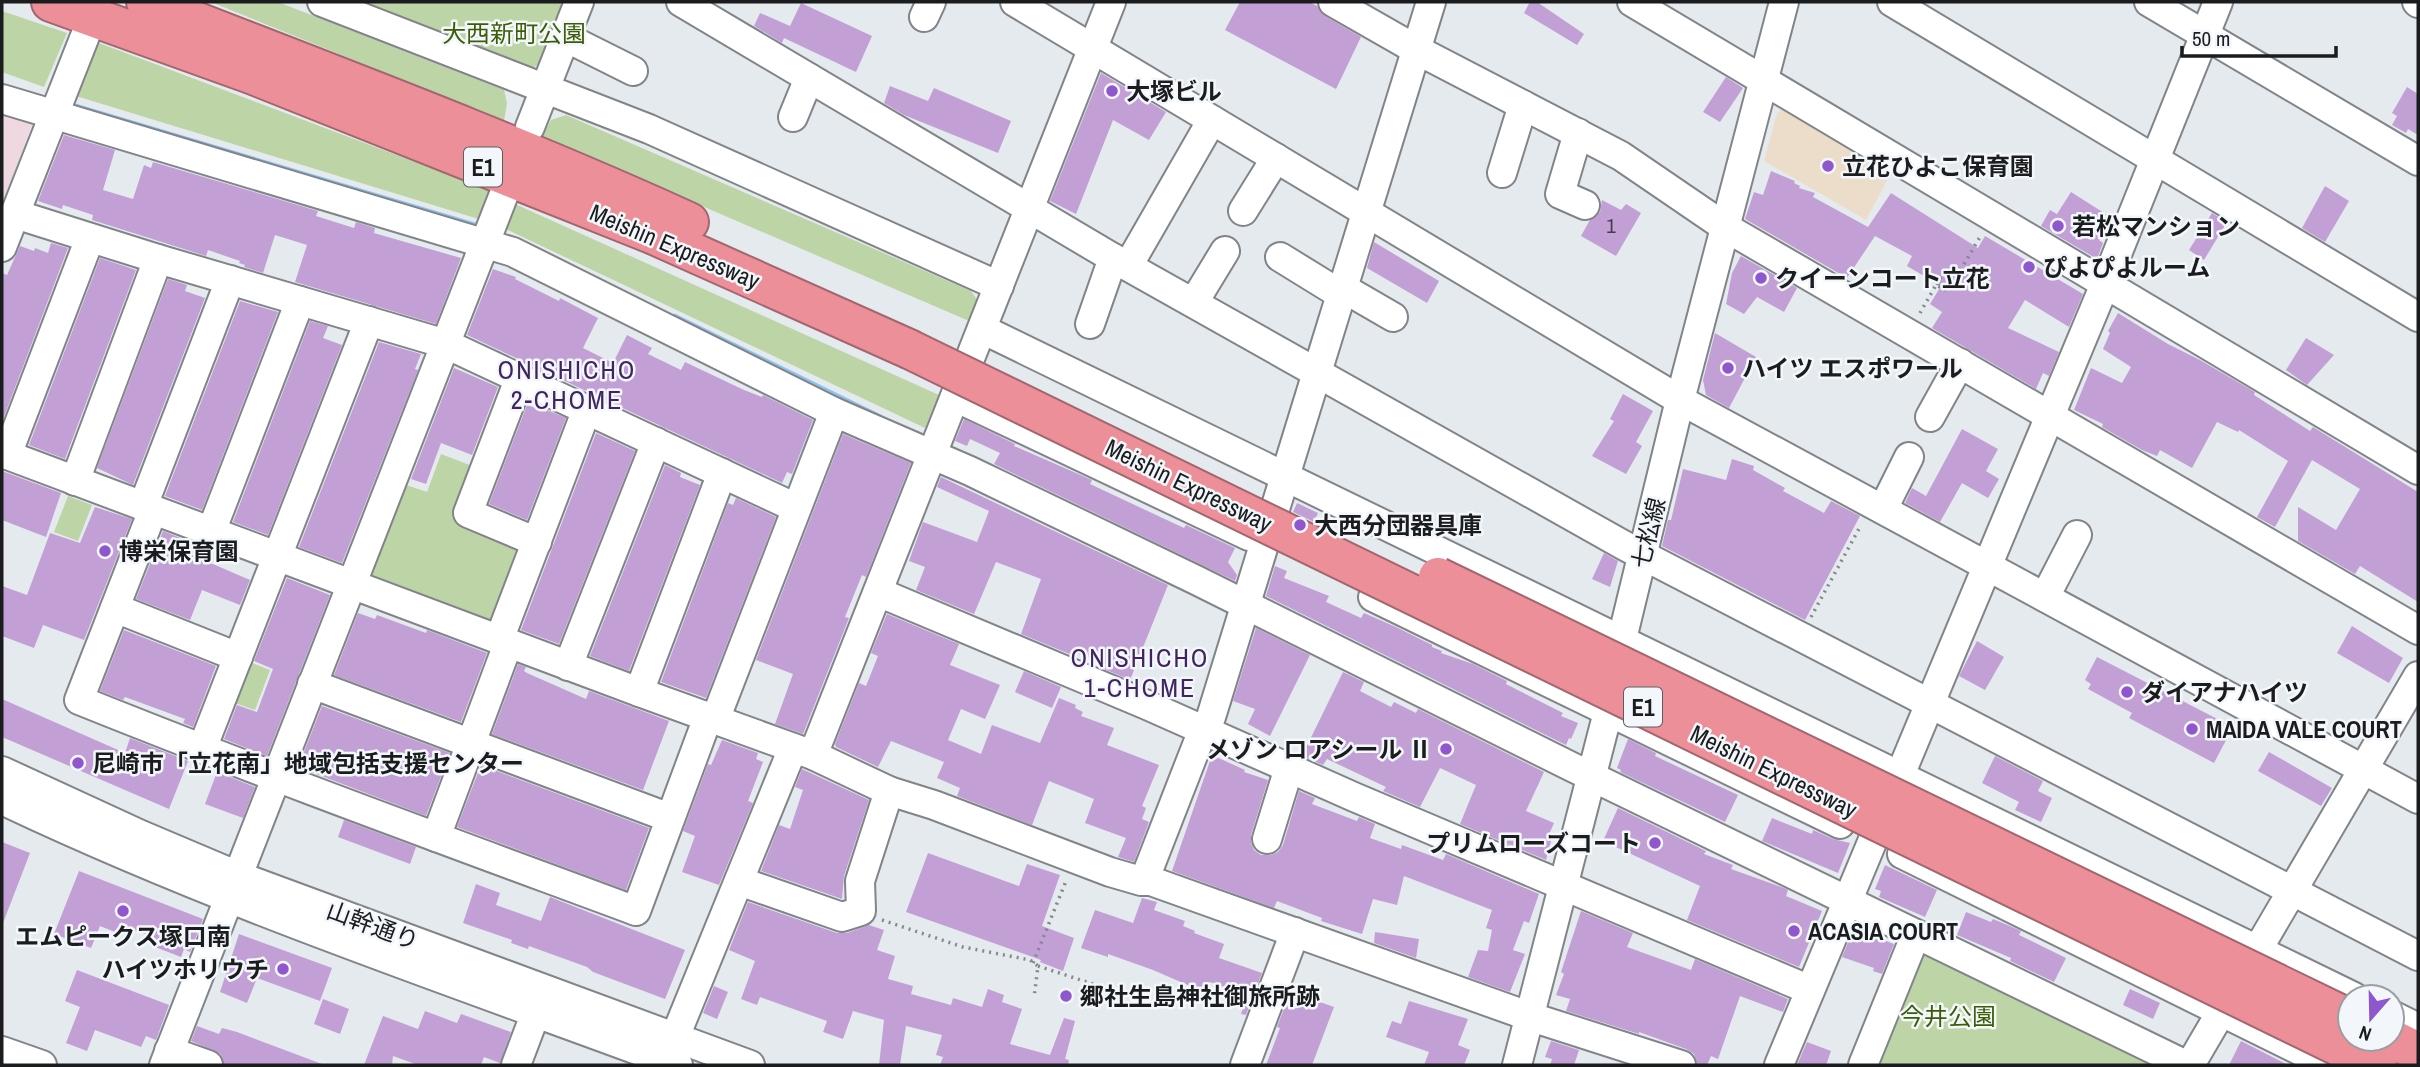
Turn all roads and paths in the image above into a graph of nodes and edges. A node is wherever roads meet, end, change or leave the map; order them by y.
1 (51, 2) edge
2 (146, 2) edge
3 (322, 2) edge
4 (579, 2) edge
5 (681, 2) edge
6 (1015, 2) edge
7 (1111, 2) edge
8 (1333, 2) edge
9 (1431, 2) edge
10 (1632, 2) edge
11 (1784, 2) edge
12 (1892, 2) edge
13 (2149, 2) edge
14 (2218, 2) edge
15 (2205, 35) junction
16 (85, 36) dead end
17 (565, 37) junction
18 (1093, 48) junction
19 (1417, 50) junction
20 (633, 71) dead end
21 (809, 78) junction
22 (1764, 82) junction
23 (545, 90) junction
24 (2, 99) edge
25 (1523, 105) junction
26 (54, 115) junction
27 (793, 117) dead end
28 (1212, 120) junction
29 (530, 127) dead end
30 (1578, 133) junction
31 (1276, 158) junction
32 (2156, 159) junction
33 (2418, 162) edge
34 (1502, 173) dead end
35 (504, 194) dead end
36 (1585, 205) dead end
37 (1029, 209) junction
38 (1243, 211) dead end
39 (1366, 212) junction
40 (15, 214) junction
41 (1993, 216) junction
42 (1726, 226) junction
43 (90, 238) junction
44 (485, 244) junction
45 (2, 247) edge
46 (1225, 251) dead end
47 (1280, 257) dead end
48 (158, 259) junction
49 (1121, 262) junction
50 (1942, 275) dead end
51 (230, 280) junction
52 (2105, 284) junction
53 (1936, 285) junction
54 (999, 286) junction
55 (1341, 291) junction
56 (300, 301) junction
57 (1194, 302) junction
58 (1393, 317) dead end
59 (2418, 317) edge
60 (369, 321) junction
61 (1090, 324) dead end
62 (982, 329) junction
63 (1908, 333) junction
64 (912, 337) junction
65 (446, 344) junction
66 (1960, 363) junction
67 (1317, 372) junction
68 (520, 377) junction
69 (955, 397) junction
70 (1680, 400) junction
71 (587, 409) junction
72 (834, 412) junction
73 (2049, 415) junction
74 (1930, 417) dead end
75 (656, 442) junction
76 (4, 454) edge
77 (932, 455) junction
78 (1909, 457) dead end
79 (2418, 470) edge
80 (722, 473) junction
81 (1285, 476) junction
82 (75, 481) junction
83 (1877, 506) junction
84 (148, 508) junction
85 (796, 508) junction
86 (211, 532) junction
87 (2077, 535) dead end
88 (537, 542) junction
89 (1264, 543) junction
90 (1643, 555) junction
91 (277, 556) junction
92 (1987, 565) junction
93 (352, 584) junction
94 (878, 593) junction
95 (2045, 597) junction
96 (1245, 604) junction
97 (115, 608) junction
98 (2418, 629) edge
99 (1801, 638) junction
100 (1622, 639) junction
101 (504, 642) junction
102 (238, 657) junction
103 (568, 666) junction
104 (2418, 676) edge
105 (312, 684) junction
106 (639, 692) junction
107 (1930, 704) junction
108 (1608, 712) junction
109 (712, 719) junction
110 (1204, 730) junction
111 (471, 743) junction
112 (202, 749) junction
113 (803, 752) junction
114 (1289, 768) junction
115 (2364, 769) junction
116 (2, 771) edge
117 (1590, 775) junction
118 (1901, 775) junction
119 (277, 777) junction
120 (888, 791) junction
121 (2418, 799) edge
122 (2, 800) edge
123 (670, 818) junction
124 (436, 837) junction
125 (1267, 839) dead end
126 (1873, 840) junction
127 (1074, 859) junction
128 (739, 881) junction
129 (1144, 881) junction
130 (1565, 885) junction
131 (234, 887) junction
132 (2292, 891) junction
133 (1848, 900) junction
134 (861, 911) junction
135 (1295, 932) junction
136 (1916, 934) junction
137 (2257, 950) junction
138 (2418, 956) edge
139 (1036, 965) junction
140 (1093, 984) dead end
141 (2336, 988) edge
142 (1810, 990) junction
143 (1034, 998) dead end
144 (536, 1012) junction
145 (2221, 1012) junction
146 (2336, 1012) edge
147 (1531, 1017) junction
148 (2, 1051) edge
149 (673, 1057) edge
150 (166, 1058) edge
151 (42, 1065) edge
152 (208, 1065) edge
153 (516, 1065) edge
154 (750, 1065) edge
155 (1245, 1065) edge
156 (1517, 1065) edge
157 (1680, 1065) edge
158 (1779, 1065) edge
159 (1863, 1065) edge
160 (2188, 1065) edge
161 (2329, 1065) edge
162 (2377, 1065) edge

1 - 64 highway, Meishin Expressway / E1
2 - 64 highway, Meishin Expressway / E1
3 - 23 street
4 - 17 street
5 - 21 street
6 - 18 street
7 - 18 street
8 - 19 street
9 - 19 street
10 - 22 street
11 - 22 street, 七松線
12 - 32 street
13 - 15 street
14 - 15 street
15 - 32 street
15 - 33 street
16 - 26 street
17 - 20 street
17 - 23 street
18 - 28 street
18 - 37 street
19 - 25 street
19 - 39 street
21 - 27 street
21 - 37 street
22 - 41 street
22 - 42 street, 七松線
23 - 29 street
23 - 54 street
24 - 26 street
25 - 30 street
25 - 34 street
26 - 40 street
26 - 44 street
28 - 31 street
28 - 49 street
30 - 36 street
30 - 42 street
31 - 38 street
31 - 39 street
32 - 52 street
32 - 59 street
35 - 44 street
37 - 49 street
37 - 54 street
39 - 55 street
39 - 70 street
40 - 43 street
40 - 45 street
41 - 52 street
41 - 53 path
42 - 63 street
42 - 70 street, 七松線
43 - 48 street
43 - 76 street
44 - 65 street
44 - 72 street
46 - 57 street
47 - 55 street
48 - 51 street
48 - 82 street
49 - 57 street
49 - 61 street
50 - 53 path
51 - 56 street
51 - 84 street
52 - 73 street
52 - 79 street
53 - 63 path
54 - 62 street
55 - 58 street
55 - 67 street
56 - 60 street
56 - 86 street
57 - 67 street
60 - 65 street
60 - 91 street
62 - 69 street
62 - 81 street
63 - 66 street
64 - 146 highway, Meishin Expressway / E1, bridge
64 - 162 highway, Meishin Expressway / E1, bridge
65 - 68 street
65 - 93 street
66 - 73 street
66 - 74 street
67 - 81 street
67 - 90 street
68 - 71 street
68 - 88 street
69 - 77 street
69 - 89 street
70 - 83 street
70 - 90 street, 七松線
71 - 75 street
71 - 88 street
72 - 77 street
72 - 85 street
73 - 92 street
73 - 98 street
75 - 80 street
75 - 103 street
76 - 82 street
77 - 94 street
77 - 96 street
78 - 83 street
80 - 85 street
80 - 106 street
81 - 89 street
81 - 100 street
82 - 84 street
83 - 92 street
83 - 99 path
84 - 86 street
84 - 97 street
85 - 109 street
86 - 91 street
87 - 95 street
88 - 101 street
89 - 96 street
89 - 108 street
90 - 99 street
90 - 100 street, 七松線
91 - 93 street
91 - 102 street
92 - 95 street
92 - 107 street
93 - 101 street
93 - 105 street
94 - 110 street
94 - 113 street
95 - 115 street
96 - 110 street
96 - 117 street
97 - 102 street
97 - 112 street
99 - 107 street
100 - 108 street, 七松線
100 - 118 street
101 - 103 street
101 - 111 street
102 - 112 street
103 - 106 street
104 - 115 street
105 - 111 street
105 - 119 street
106 - 109 street
107 - 118 street
107 - 132 street
108 - 117 street, 七松線
108 - 126 street
109 - 113 street
109 - 123 street
110 - 114 street
110 - 129 street
111 - 123 street
111 - 124 street
112 - 119 street
113 - 120 street
113 - 128 street
114 - 125 street
114 - 130 street
115 - 121 street
115 - 132 street
116 - 131 street, 山幹通り
117 - 130 street, 七松線
117 - 133 street
118 - 126 street
118 - 137 street
119 - 124 street
119 - 131 street
120 - 127 street
120 - 134 street
122 - 131 street, 山幹通り
123 - 124 street
126 - 133 street
126 - 145 street
127 - 129 street
127 - 139 path
128 - 134 street
128 - 149 street
129 - 135 street
130 - 142 street
130 - 147 street, 七松線
131 - 144 street, 山幹通り
131 - 149 street, 山幹通り
131 - 150 street
132 - 137 street
132 - 138 street
133 - 136 street
133 - 142 street
134 - 139 path
135 - 147 street
135 - 155 street
136 - 159 street
136 - 160 street
137 - 141 street
137 - 145 street
139 - 140 path
139 - 143 path
142 - 158 street
144 - 149 street, 山幹通り
144 - 153 street
145 - 160 street
145 - 161 street
147 - 156 street, 七松線
147 - 157 street
148 - 151 street
149 - 154 street, 山幹通り
150 - 152 street

